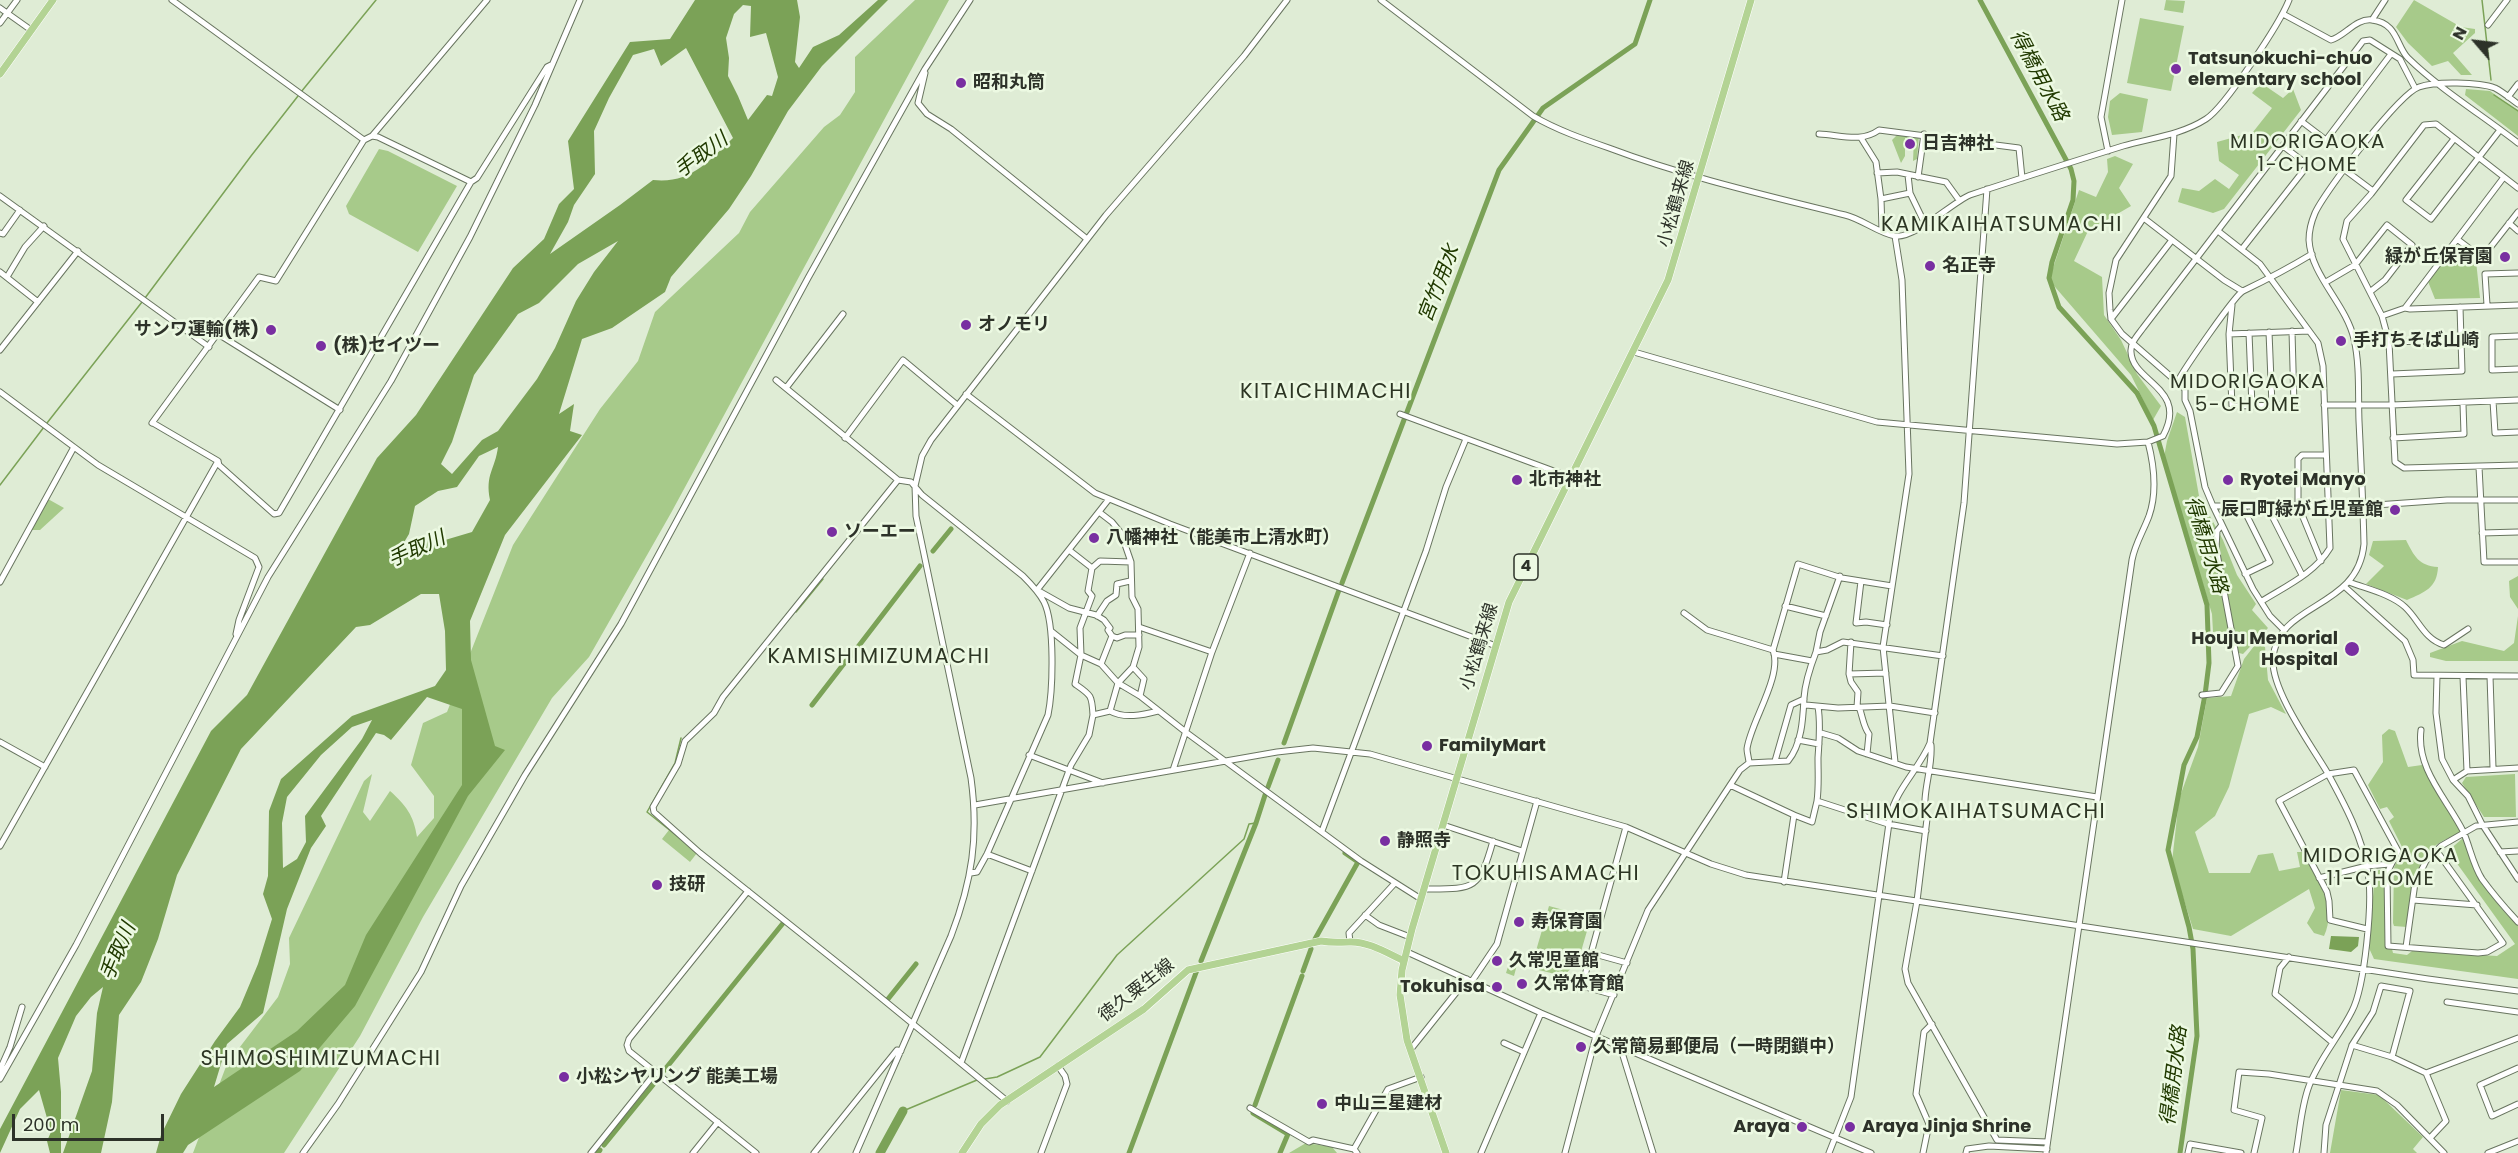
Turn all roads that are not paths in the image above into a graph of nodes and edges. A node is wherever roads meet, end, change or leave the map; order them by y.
1 (17, 0) edge
2 (53, 0) edge
3 (172, 0) edge
4 (487, 0) edge
5 (580, 0) edge
6 (970, 0) edge
7 (1287, 0) edge
8 (1382, 0) edge
9 (1752, 0) edge
10 (2122, 0) edge
11 (2289, 0) edge
12 (2385, 0) edge
13 (2507, 0) edge
14 (0, 8) edge
15 (7, 14) junction
16 (2283, 14) junction
17 (2372, 20) junction
18 (0, 23) edge
19 (2488, 25) dead end
20 (31, 30) junction
21 (2391, 54) junction
22 (553, 64) junction
23 (925, 69) junction
24 (0, 74) edge
25 (2439, 84) junction
26 (2518, 84) edge
27 (2415, 88) junction
28 (2508, 97) junction
29 (2518, 104) edge
30 (2301, 121) junction
31 (2500, 129) junction
32 (1819, 134) dead end
33 (1924, 134) junction
34 (2174, 134) junction
35 (372, 136) junction
36 (1861, 138) junction
37 (2454, 138) junction
38 (364, 140) junction
39 (2518, 143) edge
40 (2283, 146) junction
41 (2108, 152) junction
42 (2479, 158) junction
43 (2345, 170) junction
44 (1877, 173) junction
45 (1908, 175) junction
46 (1918, 177) junction
47 (2504, 177) junction
48 (2022, 178) junction
49 (1700, 179) junction
50 (471, 182) junction
51 (2518, 188) edge
52 (1987, 189) junction
53 (2373, 191) junction
54 (1910, 193) junction
55 (0, 196) edge
56 (1881, 199) junction
57 (1959, 200) junction
58 (20, 210) junction
59 (2518, 212) edge
60 (2145, 219) junction
61 (2509, 223) junction
62 (1925, 224) junction
63 (44, 226) junction
64 (1882, 230) junction
65 (2218, 231) junction
66 (2518, 231) edge
67 (1, 234) edge
68 (1895, 236) junction
69 (1087, 239) junction
70 (2457, 239) junction
71 (2172, 240) junction
72 (0, 241) edge
73 (2242, 249) junction
74 (78, 251) junction
75 (2312, 254) junction
76 (2196, 259) junction
77 (2355, 265) junction
78 (0, 272) edge
79 (2518, 273) edge
80 (7, 277) junction
81 (2270, 279) junction
82 (2326, 282) junction
83 (2242, 291) junction
84 (2371, 291) junction
85 (38, 302) junction
86 (2232, 305) junction
87 (2487, 305) junction
88 (2518, 305) edge
89 (2460, 307) junction
90 (2405, 308) junction
91 (843, 314) dead end
92 (2382, 316) junction
93 (2111, 319) junction
94 (2309, 331) junction
95 (2269, 332) junction
96 (2292, 332) junction
97 (2249, 333) junction
98 (218, 334) junction
99 (2229, 334) junction
100 (2518, 336) edge
101 (2461, 340) junction
102 (2390, 342) junction
103 (2133, 344) junction
104 (209, 347) junction
105 (0, 350) edge
106 (1634, 352) junction
107 (2518, 369) edge
108 (2392, 374) junction
109 (776, 380) dead end
110 (2178, 381) junction
111 (786, 388) junction
112 (0, 392) edge
113 (966, 393) junction
114 (2518, 400) edge
115 (2493, 401) junction
116 (2359, 404) junction
117 (2463, 404) junction
118 (957, 405) junction
119 (2272, 405) junction
120 (2324, 405) junction
121 (2392, 405) junction
122 (2252, 406) junction
123 (340, 410) junction
124 (1400, 414) dead end
125 (1909, 427) junction
126 (1968, 432) junction
127 (2518, 432) edge
128 (845, 438) junction
129 (2393, 438) junction
130 (1466, 439) junction
131 (2151, 441) junction
132 (74, 447) junction
133 (2325, 455) junction
134 (218, 461) junction
135 (2518, 465) edge
136 (2479, 466) junction
137 (1570, 477) junction
138 (898, 480) junction
139 (913, 484) junction
140 (1108, 499) junction
141 (2518, 500) edge
142 (2481, 502) junction
143 (2298, 505) junction
144 (2328, 505) junction
145 (2212, 506) junction
146 (2242, 506) junction
147 (2267, 506) junction
148 (2362, 506) junction
149 (1099, 512) junction
150 (187, 516) junction
151 (2221, 526) junction
152 (2518, 532) edge
153 (2482, 533) junction
154 (1069, 550) junction
155 (1250, 553) junction
156 (2321, 561) junction
157 (1131, 562) junction
158 (2518, 562) edge
159 (1092, 568) junction
160 (2245, 574) junction
161 (2302, 575) junction
162 (1840, 576) junction
163 (1130, 581) junction
164 (1861, 581) junction
165 (0, 582) edge
166 (2347, 585) junction
167 (1892, 586) junction
168 (1037, 590) junction
169 (2262, 601) junction
170 (1785, 606) junction
171 (1403, 610) junction
172 (1084, 613) junction
173 (1684, 613) dead end
174 (1097, 616) junction
175 (1826, 616) junction
176 (1887, 625) junction
177 (1139, 627) junction
178 (2468, 629) dead end
179 (2284, 630) junction
180 (1051, 632) junction
181 (1139, 635) junction
182 (1112, 636) junction
183 (237, 637) junction
184 (1851, 642) junction
185 (1496, 646) junction
186 (1883, 647) junction
187 (1212, 652) junction
188 (1774, 652) junction
189 (1816, 652) junction
190 (1081, 656) junction
191 (1943, 656) junction
192 (1812, 661) junction
193 (1101, 664) junction
194 (1133, 667) junction
195 (1886, 673) junction
196 (1849, 674) junction
197 (2437, 676) junction
198 (2463, 676) junction
199 (2490, 676) junction
200 (2518, 676) edge
201 (1118, 682) junction
202 (2518, 682) edge
203 (2202, 695) dead end
204 (1140, 696) junction
205 (1805, 702) junction
206 (1890, 706) junction
207 (1818, 707) junction
208 (1858, 707) junction
209 (1110, 711) junction
210 (1158, 711) junction
211 (1935, 713) junction
212 (1093, 715) junction
213 (2421, 730) dead end
214 (1187, 733) junction
215 (1821, 733) junction
216 (1798, 740) junction
217 (0, 742) edge
218 (1930, 743) junction
219 (1819, 744) junction
220 (1352, 751) junction
221 (1867, 754) junction
222 (1029, 755) junction
223 (1226, 760) junction
224 (1775, 761) junction
225 (1895, 762) junction
226 (1749, 763) junction
227 (45, 767) junction
228 (2493, 768) junction
229 (2518, 768) edge
230 (1070, 769) junction
231 (1916, 769) junction
232 (1173, 770) junction
233 (1930, 771) junction
234 (2467, 771) junction
235 (2328, 774) junction
236 (1456, 777) junction
237 (2453, 780) junction
238 (1104, 783) junction
239 (1730, 785) junction
240 (1063, 791) junction
241 (2097, 797) junction
242 (1012, 798) junction
243 (1537, 801) junction
244 (1817, 801) junction
245 (975, 805) junction
246 (1794, 815) junction
247 (2518, 822) edge
248 (1888, 824) junction
249 (2482, 824) junction
250 (1443, 825) junction
251 (1626, 827) junction
252 (1322, 831) junction
253 (1926, 831) junction
254 (2463, 833) junction
255 (1494, 841) junction
256 (0, 846) edge
257 (2436, 850) junction
258 (1522, 851) junction
259 (2518, 851) edge
260 (1685, 852) junction
261 (2500, 852) junction
262 (987, 854) junction
263 (2390, 864) junction
264 (2367, 866) junction
265 (1032, 870) junction
266 (971, 873) junction
267 (2319, 878) junction
268 (2518, 879) edge
269 (1784, 882) junction
270 (1395, 883) junction
271 (1424, 889) junction
272 (748, 891) junction
273 (1879, 896) junction
274 (1421, 898) junction
275 (2413, 900) junction
276 (1913, 901) junction
277 (2476, 905) junction
278 (1365, 915) junction
279 (2518, 922) edge
280 (2079, 926) junction
281 (2367, 929) junction
282 (1410, 937) junction
283 (1350, 942) junction
284 (2406, 947) junction
285 (1407, 952) junction
286 (1591, 953) junction
287 (2289, 957) junction
288 (1404, 961) junction
289 (1627, 963) junction
290 (2362, 968) junction
291 (1469, 980) junction
292 (2518, 991) edge
293 (1614, 995) junction
294 (2447, 1002) dead end
295 (22, 1007) dead end
296 (1541, 1012) junction
297 (2518, 1012) edge
298 (912, 1024) junction
299 (1932, 1024) junction
300 (1596, 1036) junction
301 (2518, 1038) edge
302 (2332, 1042) junction
303 (1504, 1043) dead end
304 (2352, 1045) junction
305 (1620, 1046) junction
306 (1411, 1049) junction
307 (901, 1051) junction
308 (1524, 1052) junction
309 (2392, 1057) junction
310 (961, 1062) junction
311 (1058, 1066) junction
312 (2518, 1068) edge
313 (656, 1072) junction
314 (2426, 1073) junction
315 (1421, 1077) junction
316 (1, 1078) edge
317 (2311, 1081) junction
318 (2339, 1084) junction
319 (1007, 1101) junction
320 (2518, 1104) edge
321 (1250, 1108) dead end
322 (718, 1122) junction
323 (1836, 1137) junction
324 (2430, 1138) junction
325 (2518, 1141) edge
326 (2047, 1142) junction
327 (1355, 1151) edge
328 (2046, 1151) edge
329 (303, 1153) edge
330 (591, 1153) edge
331 (693, 1153) edge
332 (756, 1153) edge
333 (814, 1153) edge
334 (856, 1153) edge
335 (962, 1153) edge
336 (1041, 1153) edge
337 (1446, 1153) edge
338 (1481, 1153) edge
339 (1565, 1153) edge
340 (1653, 1153) edge
341 (1829, 1153) edge
342 (1871, 1153) edge
343 (1923, 1153) edge
344 (1966, 1153) edge
345 (2188, 1153) edge
346 (2241, 1153) edge
347 (2254, 1153) edge
348 (2296, 1153) edge
349 (2324, 1153) edge
350 (2444, 1153) edge
351 (2488, 1153) edge

1 - 15 street
2 - 20 main road
3 - 38 street
4 - 35 street
5 - 22 street
6 - 23 street
7 - 69 street
8 - 49 street
9 - 49 main road, 小松鶴来線 / 4
10 - 41 street
11 - 16 street
12 - 17 street
13 - 19 street
14 - 15 street
15 - 18 street
15 - 20 street
16 - 17 street
16 - 34 street
17 - 25 street
20 - 24 main road
21 - 27 street
21 - 30 street
21 - 30 street
22 - 50 street
22 - 183 street
23 - 69 street
23 - 329 street
25 - 27 street
25 - 28 street
25 - 31 street
26 - 28 street
27 - 43 street
28 - 29 street
30 - 40 street
31 - 39 street
31 - 42 street
32 - 36 street
33 - 36 street
33 - 46 street
33 - 48 street
34 - 41 street
34 - 60 street
35 - 38 street
35 - 50 street
36 - 44 street
37 - 42 street
37 - 42 street
37 - 53 street
38 - 98 street
40 - 65 street
40 - 73 street
41 - 48 street
42 - 47 street
43 - 53 street
43 - 75 street
44 - 45 street
44 - 56 street
45 - 46 street
45 - 54 street
46 - 57 street
47 - 51 street
47 - 70 street
48 - 52 street
49 - 64 street
49 - 106 main road, 小松鶴来線 / 4
50 - 123 street
52 - 57 street
52 - 126 street
53 - 77 street
54 - 56 street
54 - 62 street
55 - 58 street
56 - 64 street
57 - 62 street
58 - 63 street
58 - 67 street
59 - 61 street
60 - 71 street
60 - 93 street
61 - 66 street
61 - 70 street
62 - 68 street
63 - 74 street
63 - 80 street
64 - 68 street
65 - 73 street
65 - 76 street
67 - 72 street
68 - 125 street
69 - 113 street
70 - 90 street
71 - 76 street
71 - 93 street
73 - 81 street
74 - 85 street
74 - 104 street
75 - 81 street
75 - 82 street
76 - 83 street
76 - 103 street
77 - 82 street
77 - 84 street
77 - 84 street
78 - 80 street
79 - 87 street
80 - 85 street
81 - 83 street
81 - 94 street
82 - 116 street
83 - 86 street
84 - 92 street
85 - 105 street
86 - 99 street
86 - 110 street
87 - 88 street
87 - 89 street
89 - 90 street
89 - 101 street
90 - 92 street
91 - 111 street
92 - 102 street
93 - 103 street
94 - 96 street
94 - 120 street
95 - 96 street
95 - 97 street
95 - 119 street
96 - 119 street
97 - 99 street
97 - 122 street
98 - 104 street
98 - 123 street
99 - 122 street
100 - 107 street
101 - 102 street
101 - 108 street
102 - 108 street
103 - 110 street
103 - 131 street
104 - 134 street
106 - 125 street
106 - 137 main road, 小松鶴来線 / 4
108 - 121 street
109 - 111 street
110 - 145 street
111 - 128 street
112 - 132 street
113 - 118 street
113 - 140 street
114 - 115 street
115 - 117 street
115 - 127 street
116 - 120 street
116 - 121 street
116 - 148 street
117 - 121 street
117 - 129 street
118 - 128 street
118 - 139 street
119 - 122 street
120 - 133 street
121 - 129 street
123 - 134 street
124 - 130 street
125 - 126 street
125 - 167 street
126 - 131 street
126 - 191 street
128 - 138 street
129 - 136 street
130 - 137 street
130 - 171 street
131 - 241 street
132 - 150 street
132 - 165 street
133 - 143 street
133 - 144 street
134 - 150 street
135 - 136 street
136 - 142 street
137 - 185 main road, 小松鶴来線 / 4
138 - 139 street
138 - 272 street
139 - 168 street
139 - 245 street
140 - 149 street
140 - 155 street
141 - 142 street
142 - 148 street
142 - 153 street
143 - 144 street
143 - 147 street
143 - 156 street
144 - 148 street
144 - 156 street
145 - 146 street
145 - 151 street
146 - 147 street
146 - 160 street
147 - 161 street
148 - 166 street
149 - 154 street
149 - 157 street
150 - 183 street
150 - 227 street
151 - 160 street
151 - 203 street
152 - 153 street
153 - 158 street
154 - 159 street
154 - 168 street
155 - 171 street
155 - 187 street
156 - 161 street
157 - 159 street
157 - 163 street
159 - 172 street
160 - 169 street
161 - 169 street
162 - 164 street
162 - 170 street
162 - 175 street
163 - 174 street
163 - 177 street
164 - 167 street
164 - 176 street
166 - 178 street
166 - 179 street
166 - 197 street
167 - 176 street
168 - 172 street
168 - 180 street
169 - 179 street
170 - 175 street
170 - 188 street
171 - 185 street
171 - 220 street
172 - 174 street
172 - 190 street
173 - 188 street
174 - 182 street
175 - 189 street
176 - 186 street
177 - 181 street
177 - 187 street
179 - 235 street
180 - 190 street
180 - 222 street
181 - 182 street
181 - 194 street
182 - 193 street
183 - 316 street
184 - 186 street
184 - 189 street
184 - 196 street
185 - 236 main road, 小松鶴来線 / 4
186 - 191 street
186 - 195 street
187 - 214 street
188 - 192 street
188 - 226 street
189 - 192 street
190 - 193 street
190 - 212 street
191 - 211 street
192 - 205 street
193 - 201 street
194 - 201 street
194 - 204 street
195 - 196 street
195 - 206 street
196 - 208 street
197 - 198 street
197 - 237 street
198 - 199 street
198 - 234 street
199 - 200 street
199 - 228 street
200 - 202 street
201 - 204 street
201 - 209 street
204 - 210 street
205 - 207 street
205 - 216 street
205 - 224 street
206 - 208 street
206 - 211 street
206 - 225 street
207 - 208 street
207 - 215 street
208 - 221 street
209 - 210 street
209 - 212 street
210 - 214 street
211 - 218 street
212 - 230 street
213 - 254 street
214 - 223 street
214 - 232 street
215 - 219 street
215 - 221 street
216 - 219 street
216 - 224 street
217 - 227 street
218 - 231 street
218 - 233 street
219 - 244 street
220 - 223 street
220 - 236 street
220 - 252 street
221 - 225 street
222 - 230 street
222 - 242 street
223 - 232 street
223 - 252 street
224 - 226 street
225 - 231 street
226 - 239 street
227 - 256 street
228 - 229 street
228 - 234 street
230 - 238 street
230 - 240 street
231 - 233 street
231 - 248 street
232 - 238 street
233 - 241 street
233 - 253 street
234 - 237 street
235 - 263 street
235 - 264 street
235 - 267 street
236 - 243 street
236 - 250 main road, 小松鶴来線 / 4
237 - 249 street
238 - 240 street
239 - 246 street
239 - 260 street
240 - 242 street
240 - 265 street
241 - 280 street
242 - 245 street
242 - 262 street
243 - 251 street
243 - 258 street
244 - 246 street
244 - 248 street
245 - 266 street
246 - 269 street
247 - 249 street
248 - 253 street
248 - 273 street
249 - 254 street
249 - 261 street
250 - 255 street
250 - 271 main road, 小松鶴来線 / 4
251 - 260 street
251 - 286 street
252 - 270 street
253 - 276 street
254 - 257 street
254 - 279 street
255 - 258 street
255 - 271 street
257 - 275 street
257 - 277 street
258 - 291 street
259 - 261 street
260 - 269 street
260 - 289 street
261 - 268 street
262 - 265 street
262 - 266 street
263 - 264 street
263 - 284 street
264 - 267 street
264 - 281 street
265 - 310 street
266 - 298 street
267 - 281 street
269 - 273 street
270 - 274 street
270 - 278 street
271 - 274 main road, 小松鶴来線 / 4
272 - 298 street
272 - 313 street
273 - 276 street
273 - 323 street
274 - 282 main road, 小松鶴来線 / 4
275 - 277 street
275 - 284 street
276 - 280 street
276 - 299 street
277 - 284 street
278 - 282 street
278 - 283 street
280 - 287 street
280 - 326 street
281 - 290 street
282 - 285 main road, 小松鶴来線 / 4
283 - 288 main road, 徳久粟生線
283 - 311 main road, 徳久粟生線
285 - 288 main road, 小松鶴来線 / 4
285 - 291 street
286 - 289 street
286 - 293 street
287 - 290 street
287 - 302 street
288 - 306 main road, 小松鶴来線 / 4
289 - 293 street
290 - 292 street
290 - 302 street
291 - 296 street
291 - 306 street
293 - 300 street
294 - 297 street
295 - 316 street
296 - 300 street
296 - 308 street
298 - 307 street
298 - 310 street
299 - 326 street
299 - 343 street
300 - 305 street
300 - 339 street
301 - 314 street
302 - 317 street
303 - 308 street
304 - 309 street
304 - 309 street
304 - 318 street
305 - 323 street
305 - 340 street
306 - 315 main road, 小松鶴来線 / 4
307 - 333 street
307 - 334 street
308 - 338 street
309 - 314 street
310 - 319 street
311 - 319 main road, 徳久粟生線
311 - 336 street
312 - 320 street
313 - 322 street
313 - 330 street
314 - 324 street
315 - 327 street
315 - 337 main road, 小松鶴来線 / 4
317 - 318 street
317 - 347 street
317 - 348 street
318 - 324 street
318 - 349 street
319 - 335 main road, 徳久粟生線
321 - 327 street
322 - 331 street
322 - 332 street
323 - 341 street
323 - 342 street
324 - 350 street
325 - 351 street
326 - 328 street
328 - 344 street
345 - 346 street

